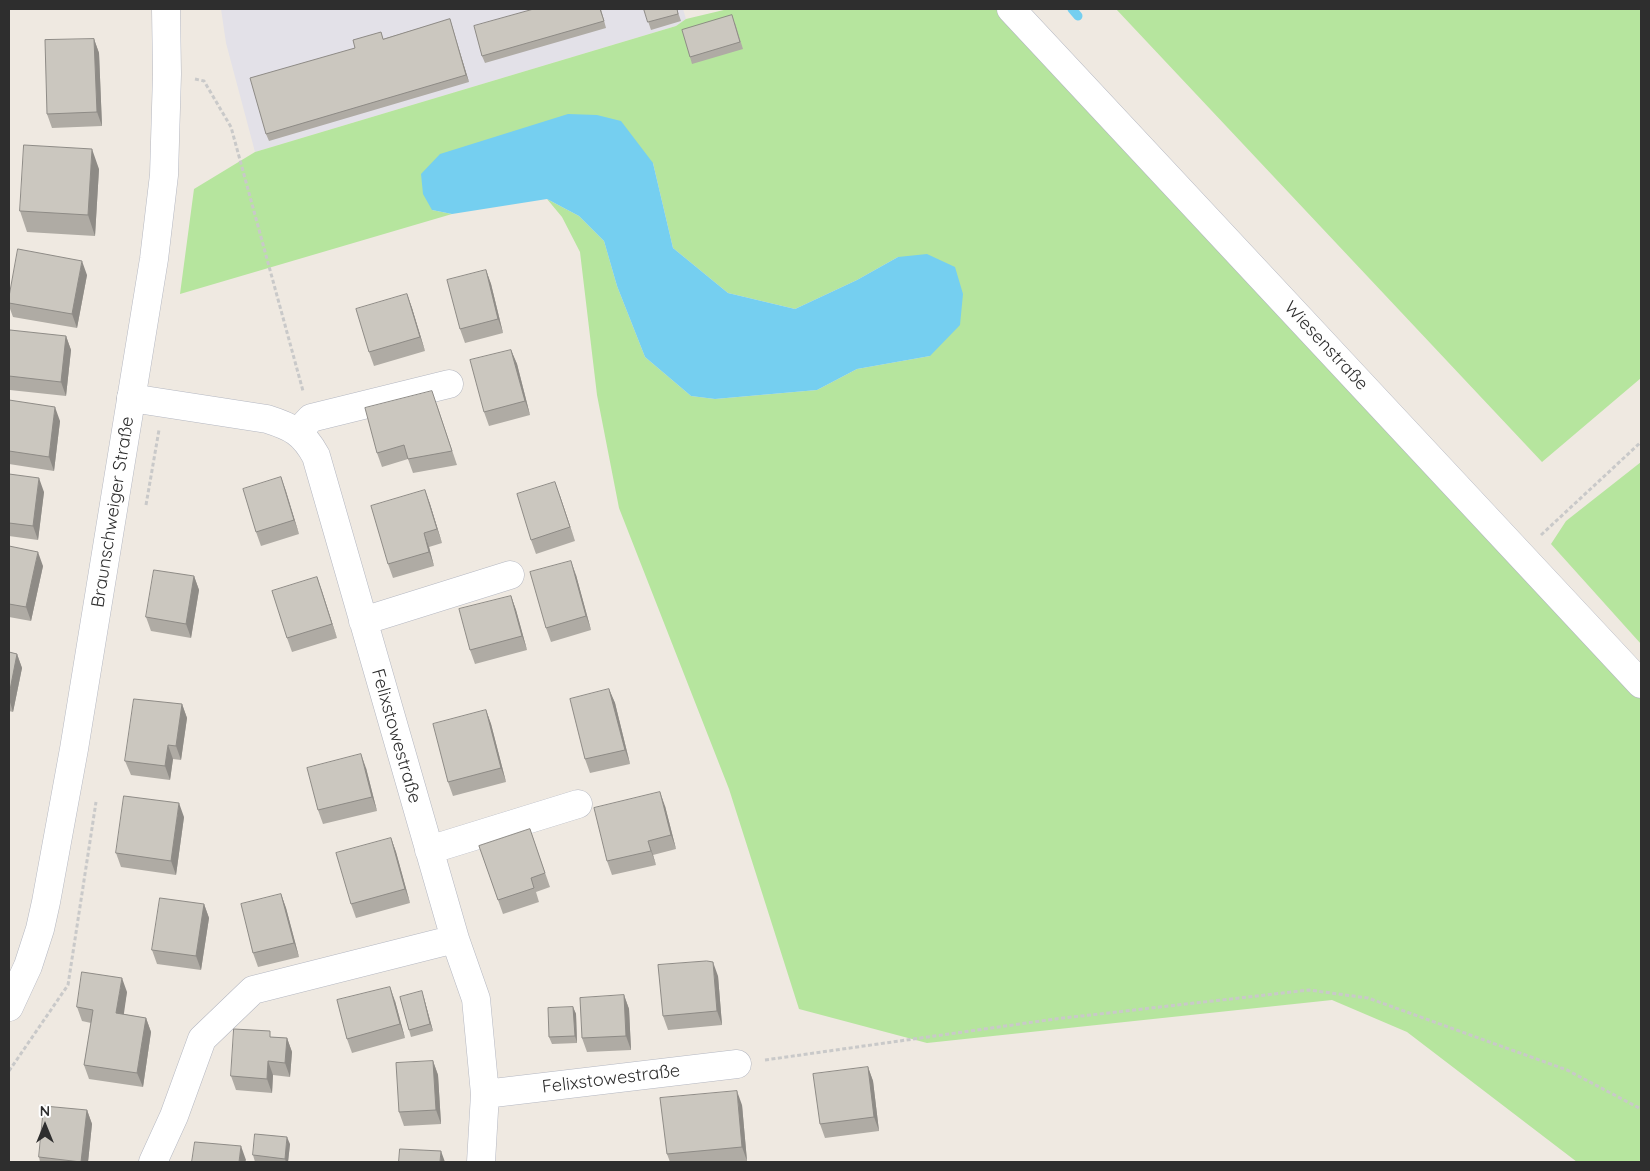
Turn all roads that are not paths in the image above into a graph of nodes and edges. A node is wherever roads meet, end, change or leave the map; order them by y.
1 (166, 9) edge
2 (1011, 9) edge
3 (448, 384) dead end
4 (131, 398) junction
5 (305, 425) junction
6 (510, 576) dead end
7 (362, 622) junction
8 (1641, 684) edge
9 (578, 804) dead end
10 (429, 850) junction
11 (455, 939) junction
12 (9, 1007) edge
13 (737, 1064) road end
14 (485, 1094) junction
15 (153, 1162) edge
16 (481, 1162) edge

1 - 4 street, Braunschweiger Straße
2 - 8 street, Wiesenstraße
3 - 5 street
4 - 5 street, Felixstowestraße
4 - 12 street, Braunschweiger Straße
5 - 7 street, Felixstowestraße
6 - 7 street
7 - 10 street, Felixstowestraße
9 - 10 street
10 - 11 street, Felixstowestraße
11 - 14 street, Felixstowestraße
11 - 15 street
13 - 14 street, Felixstowestraße
14 - 16 street, Felixstowestraße

